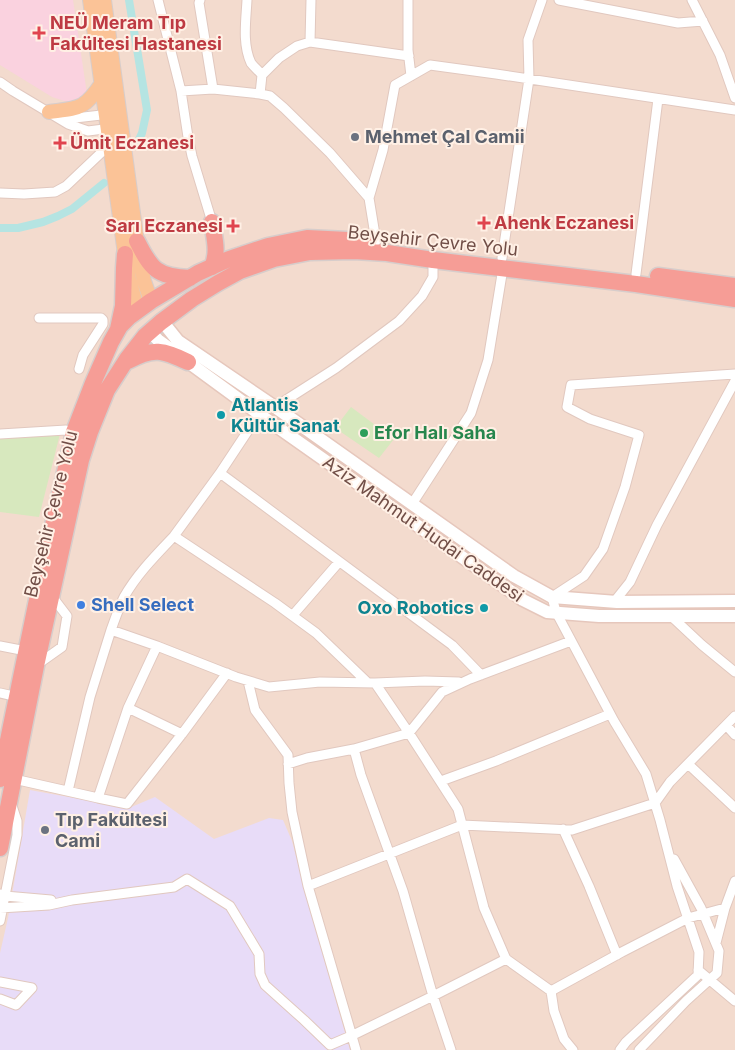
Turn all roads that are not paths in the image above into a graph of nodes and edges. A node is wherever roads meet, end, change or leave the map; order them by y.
1 (90, 0) edge
2 (104, 0) edge
3 (158, 0) edge
4 (200, 0) edge
5 (247, 0) edge
6 (311, 0) edge
7 (408, 0) edge
8 (542, 0) edge
9 (559, 0) edge
10 (692, 0) edge
11 (703, 21) junction
12 (310, 42) junction
13 (409, 56) junction
14 (262, 75) junction
15 (411, 76) junction
16 (529, 79) junction
17 (0, 82) edge
18 (102, 83) junction
19 (212, 89) junction
20 (181, 91) junction
21 (260, 94) junction
22 (735, 98) edge
23 (658, 99) junction
24 (735, 110) edge
25 (49, 112) junction
26 (113, 125) junction
27 (0, 193) edge
28 (369, 198) junction
29 (212, 222) junction
30 (137, 241) junction
31 (376, 241) junction
32 (125, 254) junction
33 (242, 254) junction
34 (433, 260) junction
35 (503, 263) junction
36 (212, 267) junction
37 (636, 274) junction
38 (184, 282) junction
39 (735, 286) edge
40 (192, 299) junction
41 (735, 299) edge
42 (151, 301) junction
43 (138, 311) junction
44 (39, 318) dead end
45 (156, 327) junction
46 (117, 332) junction
47 (106, 355) junction
48 (188, 362) junction
49 (123, 365) junction
50 (79, 369) dead end
51 (735, 374) edge
52 (735, 381) edge
53 (275, 407) junction
54 (259, 414) junction
55 (74, 432) junction
56 (0, 434) edge
57 (220, 474) junction
58 (412, 504) junction
59 (174, 536) junction
60 (340, 562) junction
61 (552, 597) junction
62 (734, 598) edge
63 (614, 602) junction
64 (556, 612) junction
65 (293, 615) junction
66 (671, 616) junction
67 (735, 616) edge
68 (111, 630) junction
69 (571, 641) junction
70 (0, 646) edge
71 (157, 646) junction
72 (26, 651) junction
73 (735, 672) edge
74 (227, 673) junction
75 (481, 675) junction
76 (248, 680) junction
77 (463, 682) junction
78 (371, 683) junction
79 (0, 693) edge
80 (18, 697) junction
81 (128, 708) junction
82 (610, 714) junction
83 (735, 716) edge
84 (726, 726) junction
85 (409, 733) junction
86 (182, 734) junction
87 (735, 735) edge
88 (354, 749) junction
89 (3, 756) edge
90 (288, 764) junction
91 (688, 764) junction
92 (7, 779) edge
93 (440, 781) junction
94 (68, 791) junction
95 (98, 798) junction
96 (10, 799) junction
97 (655, 802) junction
98 (735, 808) edge
99 (462, 825) junction
100 (563, 829) junction
101 (667, 845) junction
102 (0, 848) edge
103 (390, 854) junction
104 (735, 882) edge
105 (308, 886) junction
106 (3, 895) edge
107 (72, 900) junction
108 (1, 908) edge
109 (725, 908) junction
110 (704, 914) junction
111 (688, 918) junction
112 (0, 921) edge
113 (716, 943) junction
114 (617, 955) junction
115 (506, 959) junction
116 (698, 970) junction
117 (710, 979) junction
118 (0, 982) edge
119 (551, 992) junction
120 (433, 996) junction
121 (0, 999) edge
122 (735, 1001) edge
123 (351, 1036) junction
124 (326, 1048) edge
125 (356, 1050) edge
126 (451, 1050) edge
127 (573, 1050) edge
128 (620, 1050) edge
129 (639, 1050) edge

1 - 18 main road
2 - 26 main road
3 - 20 street
4 - 19 street
5 - 14 street
6 - 12 street
7 - 13 street
8 - 16 street
9 - 11 street
10 - 11 street
11 - 22 street
12 - 13 street
12 - 14 street
13 - 15 street
14 - 21 street
15 - 16 street
15 - 28 street
16 - 23 street
16 - 35 street
17 - 25 street
18 - 25 main road
18 - 26 main road
19 - 20 street
19 - 21 street
20 - 29 street
21 - 28 street
23 - 24 street
23 - 37 street
25 - 26 street
25 - 26 street
26 - 27 street
26 - 30 main road
26 - 32 main road
28 - 31 street
29 - 33 highway
29 - 36 highway
30 - 38 highway
30 - 42 main road
31 - 33 highway, Beyşehir Çevre Yolu
31 - 35 highway, Beyşehir Çevre Yolu
32 - 43 main road
32 - 46 highway
33 - 36 highway, Beyşehir Çevre Yolu
34 - 35 highway, Beyşehir Çevre Yolu
34 - 40 highway, Beyşehir Çevre Yolu
34 - 53 street
35 - 37 highway, Beyşehir Çevre Yolu
35 - 41 highway, Beyşehir Çevre Yolu
35 - 58 street
36 - 38 highway, Beyşehir Çevre Yolu
37 - 39 highway, Beyşehir Çevre Yolu
38 - 40 highway
38 - 42 highway, Beyşehir Çevre Yolu
40 - 45 highway, Beyşehir Çevre Yolu
42 - 43 highway, Beyşehir Çevre Yolu
42 - 45 highway
43 - 45 highway
43 - 46 highway, Beyşehir Çevre Yolu
44 - 50 street
45 - 48 street, Aziz Mahmut Hudai Caddesi
45 - 49 highway, Beyşehir Çevre Yolu
45 - 53 street, Aziz Mahmut Hudai Caddesi
46 - 47 highway, Beyşehir Çevre Yolu
47 - 49 highway
47 - 55 highway, Beyşehir Çevre Yolu
48 - 49 highway
48 - 54 street, Aziz Mahmut Hudai Caddesi
49 - 92 highway, Beyşehir Çevre Yolu
51 - 61 street
52 - 63 street
53 - 58 street, Aziz Mahmut Hudai Caddesi
54 - 57 street
54 - 64 street, Aziz Mahmut Hudai Caddesi
55 - 56 street
55 - 72 highway, Beyşehir Çevre Yolu
57 - 59 street
57 - 60 street
58 - 61 street, Aziz Mahmut Hudai Caddesi
59 - 65 street
59 - 68 street
60 - 65 street
60 - 75 street
61 - 63 street, Aziz Mahmut Hudai Caddesi
61 - 64 street
62 - 63 street, Aziz Mahmut Hudai Caddesi
64 - 66 street, Aziz Mahmut Hudai Caddesi
64 - 69 street
65 - 78 street
66 - 67 street, Aziz Mahmut Hudai Caddesi
66 - 73 street
68 - 71 street
68 - 94 street
69 - 75 street
69 - 82 street
70 - 72 street
71 - 74 street
71 - 81 street
72 - 80 highway, Beyşehir Çevre Yolu
74 - 76 street
74 - 86 street
75 - 77 street
76 - 78 street
76 - 90 street
77 - 78 street
77 - 85 street
78 - 85 street
79 - 80 street
80 - 89 highway, Beyşehir Çevre Yolu
81 - 86 street
81 - 95 street
82 - 93 street
82 - 97 street
83 - 84 street
84 - 87 street
84 - 91 street
85 - 88 street
85 - 93 street
86 - 95 street
88 - 90 street
88 - 103 street
89 - 92 highway, Beyşehir Çevre Yolu
90 - 105 street
91 - 97 street
91 - 98 street
92 - 94 street
92 - 96 highway, Beyşehir Çevre Yolu
93 - 99 street
94 - 95 street
96 - 102 highway, Beyşehir Çevre Yolu
96 - 106 street
97 - 100 street
97 - 101 street
99 - 100 street
99 - 103 street
99 - 115 street
100 - 114 street
101 - 110 street
101 - 111 street
103 - 105 street
103 - 120 street
104 - 109 street
105 - 123 street
106 - 107 street
106 - 108 street
107 - 108 street
107 - 124 street
108 - 112 street
109 - 110 street
109 - 113 street
110 - 111 street
110 - 113 street
111 - 114 street
111 - 116 street
113 - 117 street
114 - 119 street
115 - 119 street
115 - 120 street
116 - 117 street
116 - 128 street
117 - 122 street
117 - 129 street
118 - 121 street
119 - 127 street
120 - 123 street
120 - 126 street
123 - 124 street
123 - 125 street

